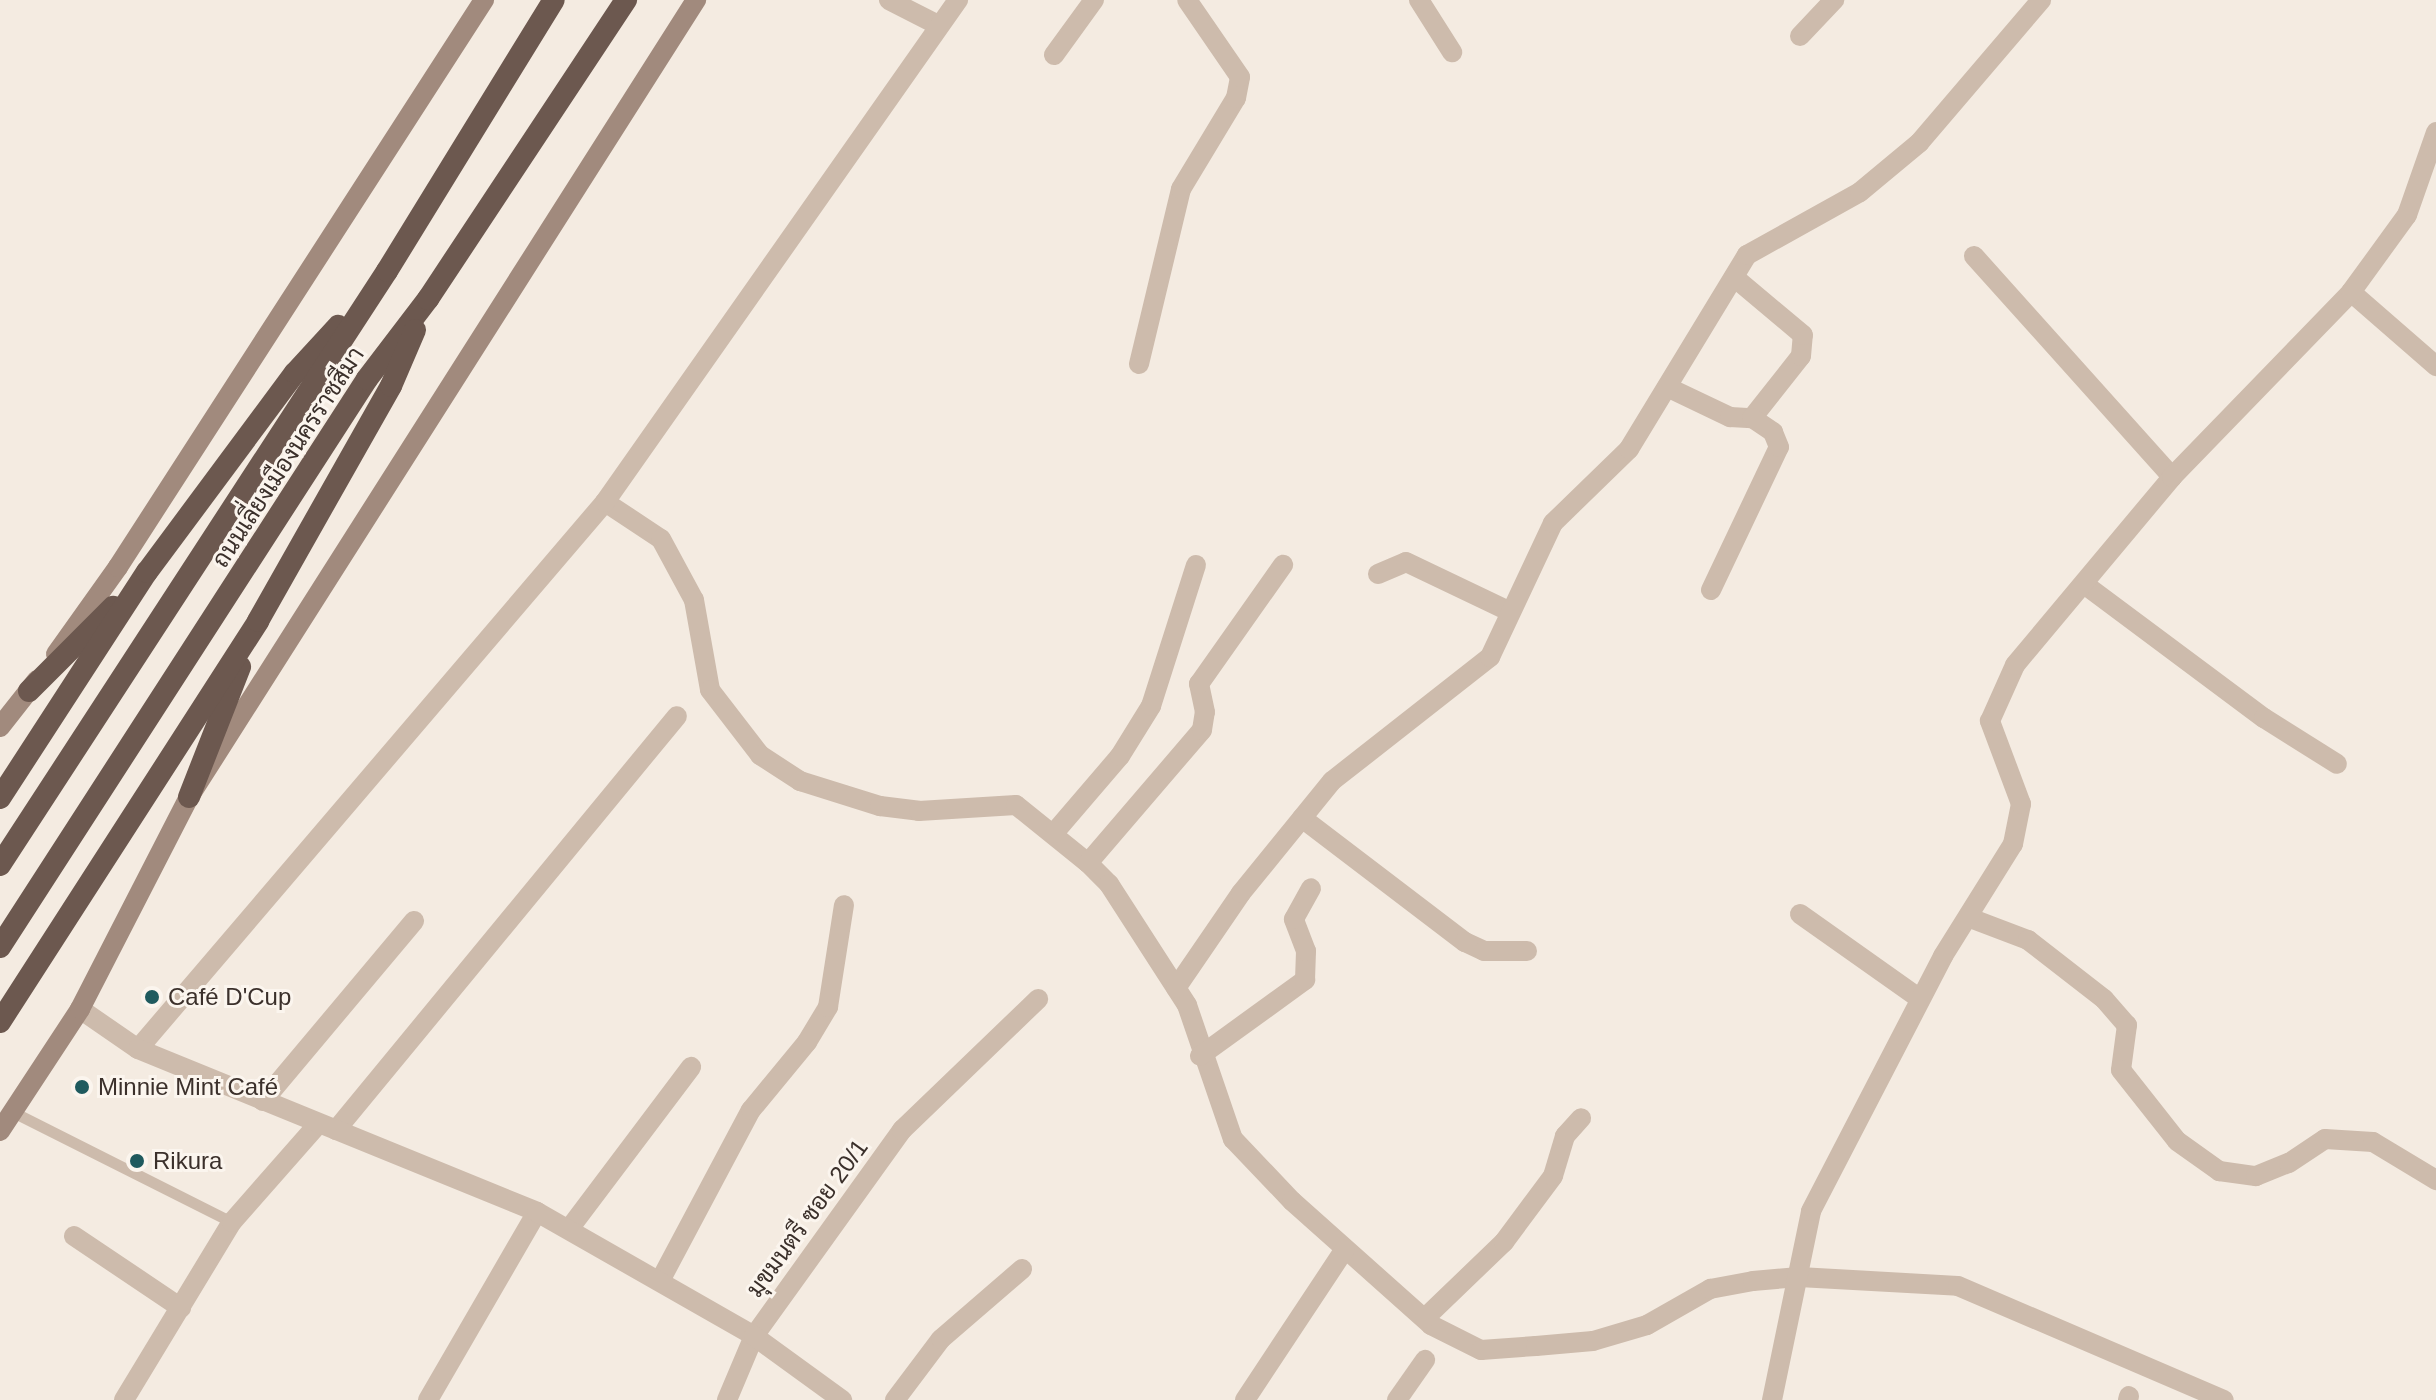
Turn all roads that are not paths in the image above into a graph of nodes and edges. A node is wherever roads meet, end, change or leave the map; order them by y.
1 (484, 0) edge
2 (544, 0) edge
3 (554, 0) edge
4 (626, 0) edge
5 (696, 0) edge
6 (889, 0) edge
7 (958, 0) edge
8 (1094, 0) edge
9 (1187, 0) edge
10 (1419, 0) edge
11 (1834, 0) edge
12 (2041, 0) edge
13 (539, 23) junction
14 (938, 25) junction
15 (1800, 36) dead end
16 (1452, 52) dead end
17 (1054, 55) dead end
18 (2436, 132) edge
19 (1974, 256) dead end
20 (387, 271) junction
21 (1734, 277) junction
22 (2351, 292) junction
23 (428, 299) junction
24 (1139, 364) dead end
25 (2436, 366) edge
26 (1667, 387) junction
27 (1752, 418) junction
28 (2172, 477) junction
29 (605, 502) junction
30 (1196, 565) dead end
31 (1283, 565) dead end
32 (147, 572) junction
33 (1378, 574) dead end
34 (2084, 584) junction
35 (1711, 590) dead end
36 (1511, 612) junction
37 (258, 621) junction
38 (29, 691) junction
39 (677, 716) dead end
40 (0, 727) edge
41 (2337, 764) dead end
42 (189, 797) junction
43 (0, 798) edge
44 (1302, 818) junction
45 (1054, 833) junction
46 (1088, 863) junction
47 (0, 865) edge
48 (1311, 888) dead end
49 (844, 905) dead end
50 (1800, 914) dead end
51 (1970, 918) junction
52 (414, 921) dead end
53 (0, 947) edge
54 (1527, 951) dead end
55 (1176, 988) junction
56 (1038, 999) dead end
57 (1920, 999) junction
58 (80, 1009) junction
59 (0, 1022) edge
60 (138, 1049) junction
61 (1200, 1056) junction
62 (691, 1067) dead end
63 (263, 1101) junction
64 (13, 1112) junction
65 (1581, 1118) dead end
66 (327, 1127) junction
67 (0, 1131) edge
68 (2436, 1180) edge
69 (537, 1212) junction
70 (232, 1222) junction
71 (569, 1229) junction
72 (74, 1236) dead end
73 (1345, 1249) junction
74 (1022, 1269) dead end
75 (1799, 1277) junction
76 (661, 1279) junction
77 (181, 1308) junction
78 (1425, 1318) junction
79 (754, 1336) junction
80 (1425, 1360) dead end
81 (124, 1400) edge
82 (428, 1400) edge
83 (727, 1400) edge
84 (842, 1400) edge
85 (895, 1400) edge
86 (1245, 1400) edge
87 (1397, 1400) edge
88 (1772, 1400) edge
89 (2224, 1400) edge

1 - 38 main road
2 - 13 highway
3 - 13 highway, ถนนเลี่ยงเมืองนครราชสีมา
4 - 23 highway, ถนนเลี่ยงเมืองนครราชสีมา
5 - 42 main road
6 - 14 street
7 - 14 street
8 - 17 street
9 - 24 street
10 - 16 street
11 - 15 street
12 - 21 street
13 - 20 highway, ถนนเลี่ยงเมืองนครราชสีมา
14 - 29 street
18 - 22 street
19 - 28 street
20 - 32 highway
20 - 47 highway, ถนนเลี่ยงเมืองนครราชสีมา
21 - 26 street
21 - 27 street
22 - 25 street
22 - 28 street
23 - 37 highway
23 - 53 highway, ถนนเลี่ยงเมืองนครราชสีมา
26 - 27 street
26 - 36 street
27 - 35 street
28 - 34 street
29 - 45 street
29 - 60 street
30 - 45 street
31 - 46 street
32 - 38 highway
32 - 43 highway
33 - 36 street
34 - 41 street
34 - 51 street
36 - 44 street
37 - 42 highway
37 - 59 highway
38 - 40 main road
39 - 66 street
42 - 58 main road
44 - 54 street
44 - 55 street
45 - 46 street
46 - 55 street
48 - 61 street
49 - 76 street
50 - 57 street
51 - 57 street
51 - 68 street
52 - 63 street
55 - 61 street
56 - 79 street, มุขมนตรี ซอย 20/1
57 - 75 street
58 - 60 street
58 - 64 main road
60 - 63 street
61 - 73 street
62 - 71 street
63 - 66 street
64 - 67 main road
64 - 70 lane
65 - 78 street
66 - 69 street
66 - 70 street
69 - 71 street
69 - 82 street
70 - 77 street
71 - 76 street
72 - 77 street
73 - 78 street
73 - 86 street
74 - 85 street
75 - 78 street
75 - 88 street
75 - 89 street
76 - 79 street
77 - 81 street
79 - 83 street, มุขมนตรี ซอย 20/1
79 - 84 street
80 - 87 street

